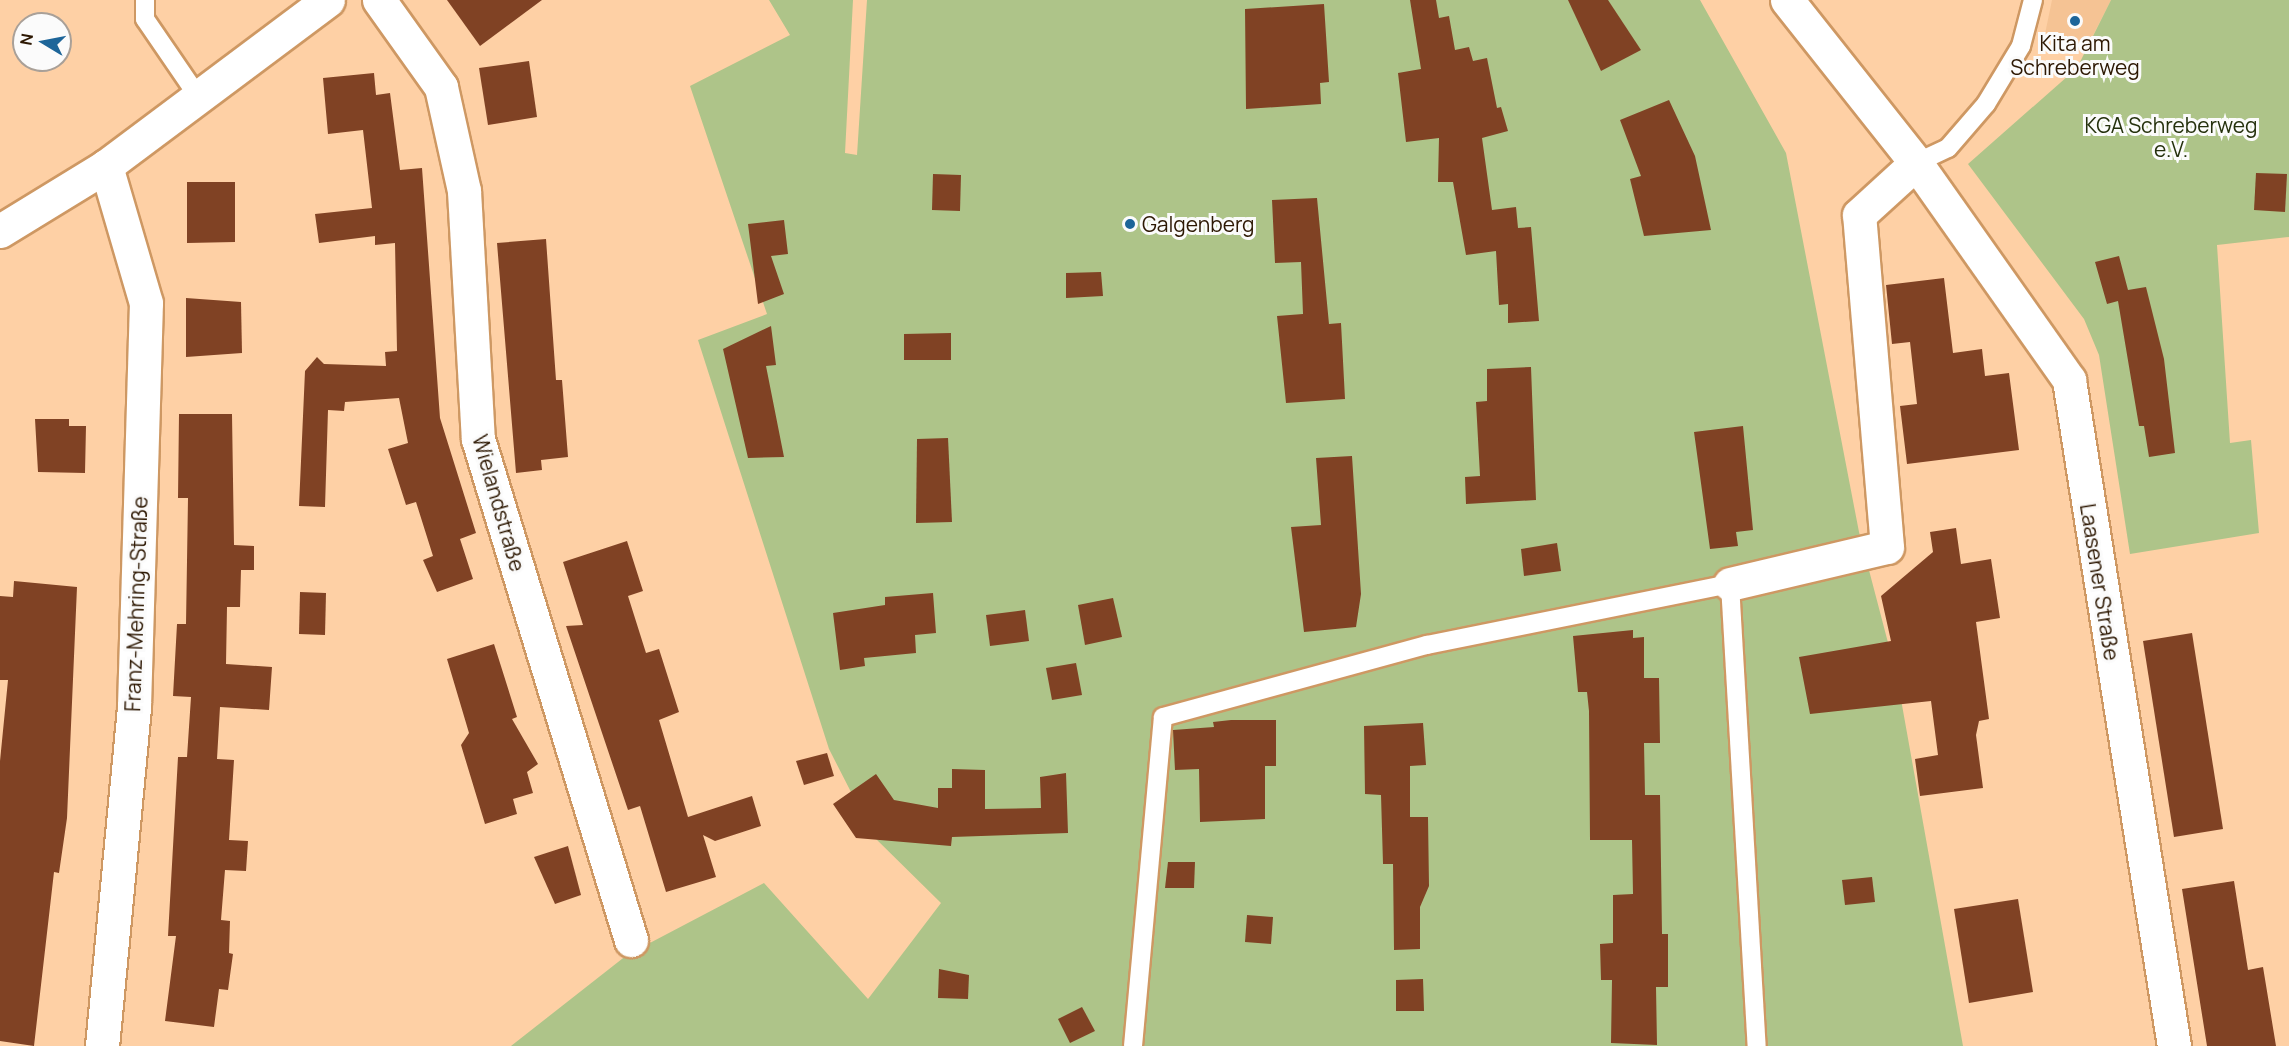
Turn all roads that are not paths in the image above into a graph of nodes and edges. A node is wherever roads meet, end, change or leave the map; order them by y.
1 (145, 0) edge
2 (328, 0) edge
3 (379, 0) edge
4 (1787, 0) edge
5 (2033, 0) edge
6 (199, 98) junction
7 (1916, 163) junction
8 (106, 166) junction
9 (0, 231) edge
10 (1730, 584) junction
11 (631, 940) dead end
12 (102, 1046) edge
13 (1133, 1046) edge
14 (1757, 1046) edge
15 (2174, 1046) edge

1 - 6 lane
2 - 6 street
3 - 11 street, Wielandstraße
4 - 7 street, Laasener Straße
5 - 7 lane
6 - 8 street
7 - 10 street
7 - 15 street, Laasener Straße
8 - 9 street
8 - 12 street, Franz-Mehring-Straße
10 - 13 lane
10 - 14 lane

